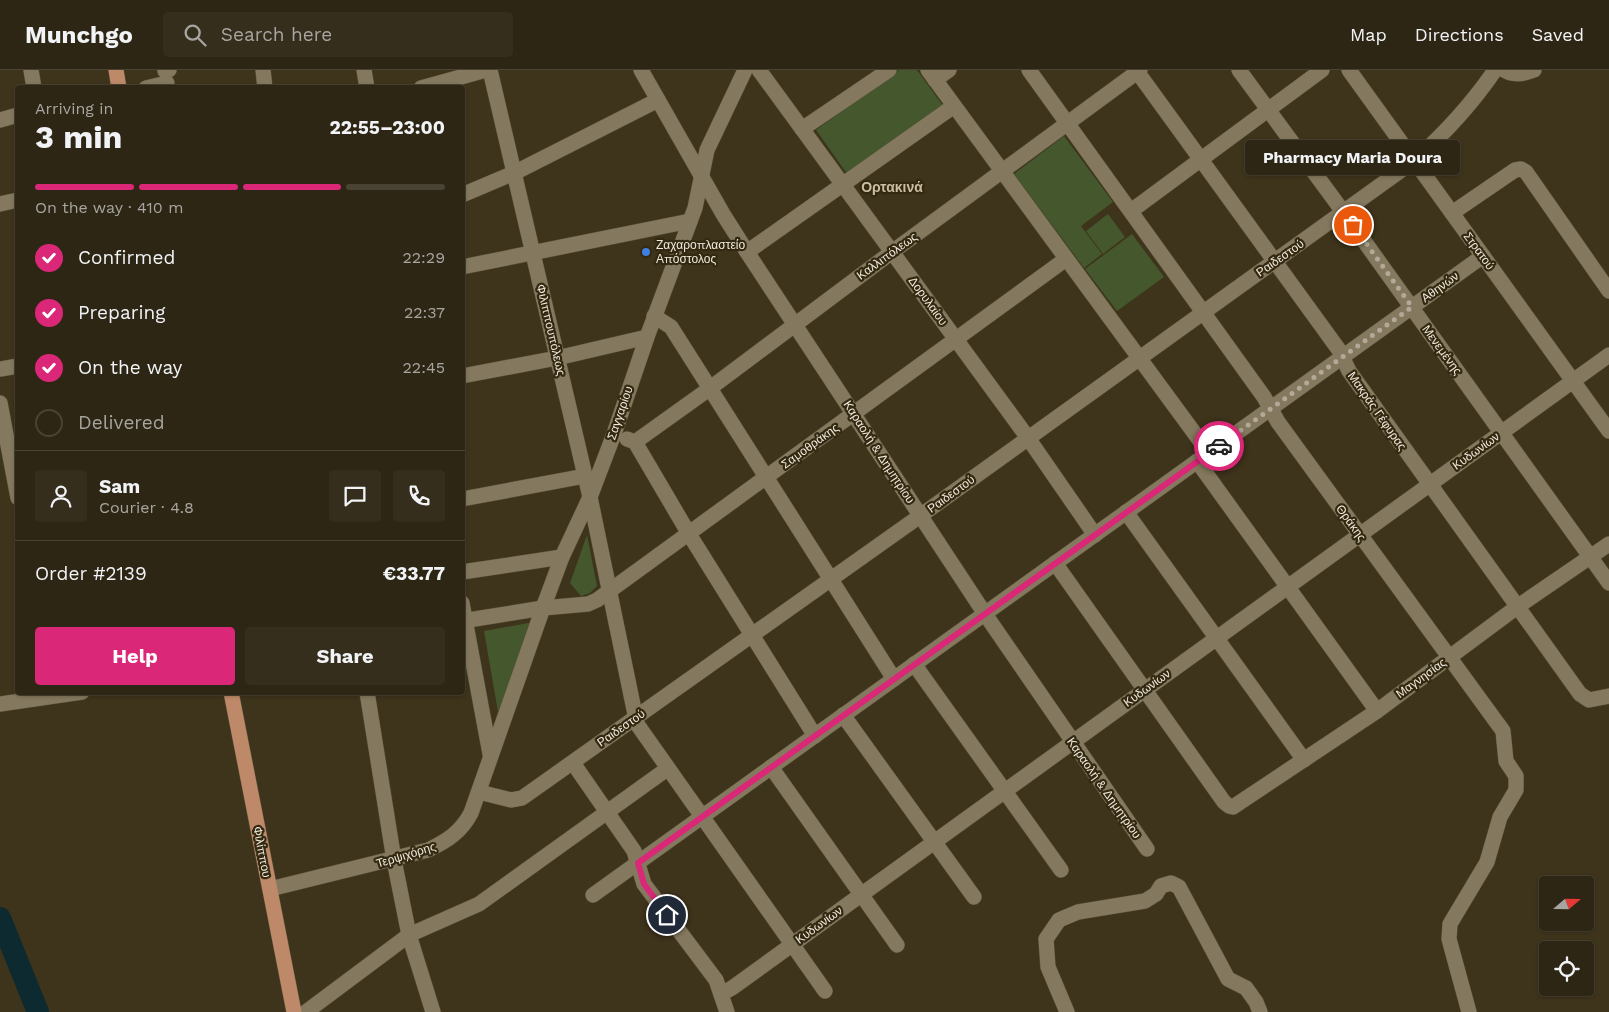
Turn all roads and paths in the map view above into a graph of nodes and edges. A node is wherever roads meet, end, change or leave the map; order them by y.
1 (31, 70) edge
2 (116, 70) edge
3 (263, 70) edge
4 (364, 70) edge
5 (488, 70) edge
6 (641, 70) edge
7 (745, 70) edge
8 (759, 70) edge
9 (889, 70) edge
10 (949, 70) edge
11 (1029, 70) edge
12 (1239, 70) edge
13 (1322, 70) edge
14 (1349, 70) edge
15 (1495, 70) edge
16 (1504, 70) edge
17 (1534, 70) edge
18 (1138, 71) edge
19 (932, 75) edge
20 (167, 76) edge
21 (34, 85) edge
22 (118, 85) edge
23 (151, 85) edge
24 (265, 85) edge
25 (366, 85) edge
26 (432, 85) edge
27 (658, 100) junction
28 (954, 106) junction
29 (1268, 110) junction
30 (15, 116) edge
31 (0, 120) edge
32 (1068, 123) junction
33 (802, 129) junction
34 (1201, 160) junction
35 (1414, 161) junction
36 (1002, 171) junction
37 (514, 173) junction
38 (701, 176) junction
39 (844, 184) junction
40 (465, 194) edge
41 (15, 201) edge
42 (0, 204) edge
43 (1131, 211) junction
44 (1344, 213) junction
45 (1452, 213) junction
46 (690, 222) junction
47 (747, 252) junction
48 (892, 252) junction
49 (532, 254) junction
50 (1483, 256) junction
51 (1066, 259) junction
52 (1274, 262) junction
53 (465, 266) edge
54 (1609, 291) edge
55 (1412, 307) junction
56 (1203, 312) junction
57 (654, 316) junction
58 (795, 324) junction
59 (647, 337) junction
60 (956, 340) junction
61 (1609, 355) edge
62 (1342, 357) junction
63 (557, 358) junction
64 (1139, 358) junction
65 (15, 366) edge
66 (0, 369) edge
67 (465, 375) edge
68 (1573, 381) junction
69 (709, 389) junction
70 (0, 403) edge
71 (1270, 409) junction
72 (854, 414) junction
73 (1609, 431) edge
74 (1501, 433) junction
75 (614, 434) junction
76 (1028, 438) junction
77 (635, 442) junction
78 (1203, 457) junction
79 (585, 476) junction
80 (766, 478) junction
81 (15, 482) edge
82 (1430, 484) junction
83 (590, 497) junction
84 (465, 498) edge
85 (1126, 512) junction
86 (920, 516) junction
87 (689, 534) junction
88 (1095, 535) junction
89 (1360, 535) junction
90 (1609, 544) edge
91 (1590, 556) junction
92 (562, 557) junction
93 (1055, 563) junction
94 (465, 572) edge
95 (830, 580) junction
96 (1609, 583) edge
97 (1287, 587) junction
98 (610, 591) junction
99 (1518, 607) junction
100 (543, 608) junction
101 (985, 614) junction
102 (465, 621) edge
103 (465, 626) edge
104 (753, 635) junction
105 (1216, 638) junction
106 (1449, 658) junction
107 (914, 664) junction
108 (894, 679) junction
109 (1145, 690) junction
110 (47, 695) edge
111 (232, 695) edge
112 (366, 695) edge
113 (1609, 696) edge
114 (0, 704) edge
115 (1376, 711) junction
116 (843, 715) junction
117 (635, 718) junction
118 (815, 736) junction
119 (1072, 742) junction
120 (491, 756) junction
121 (1304, 760) junction
122 (572, 763) junction
123 (771, 767) junction
124 (667, 769) junction
125 (1005, 791) junction
126 (478, 792) junction
127 (606, 813) junction
128 (701, 817) junction
129 (934, 842) junction
130 (1148, 849) dead end
131 (394, 860) junction
132 (638, 863) junction
133 (1062, 870) dead end
134 (270, 889) junction
135 (862, 894) junction
136 (593, 895) dead end
137 (974, 897) dead end
138 (409, 935) junction
139 (792, 945) junction
140 (897, 945) dead end
141 (825, 991) dead end
142 (721, 994) junction
143 (294, 1012) edge
144 (306, 1012) edge
145 (433, 1012) edge
146 (727, 1012) edge
147 (1067, 1012) edge
148 (1260, 1012) edge
149 (1469, 1012) edge

1 - 21 street
2 - 22 main road
3 - 24 street
4 - 25 street
5 - 26 street
5 - 37 street, Φιλιππουπόλεως
6 - 27 street, Καραολή & Δημητρίου
7 - 38 street, Σαγγαρίου
8 - 33 street, Δορυλαίου
9 - 33 street
10 - 19 street
11 - 32 street, Θράκης
12 - 29 street, Μενεμένης
13 - 29 street
14 - 35 street, Στρατού
15 - 35 street, Ραιδεστού
16 - 17 street
18 - 32 street, Καλλιπόλεως
18 - 34 street, Μακράς Γέφυρας
19 - 28 street
20 - 23 street
27 - 37 street
27 - 38 street, Καραολή & Δημητρίου
28 - 36 street
28 - 39 street
29 - 34 street
29 - 44 street, Μενεμένης
30 - 31 street
32 - 36 street, Καλλιπόλεως
32 - 43 street, Θράκης
33 - 39 street, Δορυλαίου
34 - 43 street
34 - 52 street, Μακράς Γέφυρας
35 - 44 street, Ραιδεστού
35 - 45 street, Στρατού
36 - 48 street, Καλλιπόλεως
36 - 51 street
37 - 40 street
37 - 49 street, Φιλιππουπόλεως
38 - 46 street, Σαγγαρίου
38 - 47 street, Καραολή & Δημητρίου
39 - 47 street
39 - 48 street, Δορυλαίου
41 - 42 street
43 - 56 street, Θράκης
44 - 52 street, Ραιδεστού
44 - 55 street, Μενεμένης
45 - 50 street, Στρατού
45 - 54 street
46 - 49 street
46 - 57 street, Σαγγαρίου
47 - 58 street, Καραολή & Δημητρίου
48 - 58 street, Καλλιπόλεως
48 - 60 street, Δορυλαίου
49 - 53 street
49 - 63 street, Φιλιππουπόλεως
50 - 55 street, Αθηνών
50 - 68 street, Στρατού
51 - 60 street, Σαμοθράκης
51 - 64 street
52 - 56 street, Ραιδεστού
52 - 62 street, Μακράς Γέφυρας
55 - 62 street, Αθηνών
55 - 74 street, Μενεμένης
56 - 64 street, Ραιδεστού
56 - 71 street, Θράκης
57 - 59 street, Σαγγαρίου
57 - 69 street
58 - 69 street, Καλλιπόλεως
58 - 72 street, Καραολή & Δημητρίου
59 - 63 street
59 - 75 street, Σαγγαρίου
60 - 72 street, Σαμοθράκης
60 - 76 street, Δορυλαίου
61 - 68 street, Κυδωνίων
62 - 71 street, Αθηνών
62 - 82 street, Μακράς Γέφυρας
63 - 67 street
63 - 79 street, Φιλιππουπόλεως
64 - 76 street, Ραιδεστού
64 - 78 street
65 - 66 street
68 - 73 street, Στρατού
68 - 74 street, Κυδωνίων
69 - 77 street, Καλλιπόλεως
69 - 80 street
70 - 81 street
71 - 78 street, Αθηνών
71 - 89 street, Θράκης
72 - 80 street, Σαμοθράκης
72 - 86 street, Καραολή & Δημητρίου
74 - 82 street, Κυδωνίων
74 - 91 street, Μενεμένης
75 - 77 street
75 - 83 street, Σαγγαρίου
76 - 86 street, Ραιδεστού
76 - 88 street, Δορυλαίου
77 - 87 street
78 - 85 street, Αθηνών
78 - 97 street
79 - 83 street, Φιλιππουπόλεως
79 - 84 street
80 - 87 street, Σαμοθράκης
80 - 95 street
82 - 89 street, Κυδωνίων
82 - 99 street, Μακράς Γέφυρας
83 - 92 street, Σαγγαρίου
83 - 98 street, Φιλιππουπόλεως
85 - 88 street, Αθηνών
85 - 105 street
86 - 95 street, Ραιδεστού
86 - 101 street, Καραολή & Δημητρίου
87 - 98 street, Σαμοθράκης
87 - 104 street
88 - 93 street, Αθηνών
89 - 97 street, Κυδωνίων
89 - 106 street, Θράκης
90 - 91 street, Μαγνησίας
91 - 96 street, Μενεμένης
91 - 99 street, Μαγνησίας
92 - 94 street
92 - 100 street, Σαγγαρίου
93 - 101 street, Αθηνών
93 - 109 street
95 - 104 street, Ραιδεστού
95 - 108 street
97 - 105 street, Κυδωνίων
97 - 115 street
98 - 100 street, Σαμοθράκης
98 - 117 street, Φιλιππουπόλεως
99 - 106 street, Μαγνησίας
99 - 113 street, Μακράς Γέφυρας
100 - 102 street, Σαμοθράκης
100 - 120 street, Σαγγαρίου
101 - 107 street, Αθηνών
101 - 119 street, Καραολή & Δημητρίου
103 - 120 street
104 - 117 street, Ραιδεστού
104 - 118 street
105 - 109 street, Κυδωνίων
105 - 121 street
106 - 115 street, Μαγνησίας
106 - 149 street, Θράκης
107 - 108 street, Αθηνών
107 - 125 street
108 - 116 street, Αθηνών
109 - 119 street, Κυδωνίων
109 - 121 street, Μαγνησίας
110 - 114 street
111 - 134 main road, Φιλίππου
112 - 131 street
115 - 121 street, Μαγνησίας
116 - 118 street, Αθηνών
116 - 129 street
117 - 122 street, Ραιδεστού
117 - 124 street, Φιλιππουπόλεως
118 - 123 street, Αθηνών
119 - 125 street, Κυδωνίων
119 - 130 street, Καραολή & Δημητρίου
120 - 126 street, Τερψιχόρης
122 - 126 street, Ραιδεστού
122 - 127 street
123 - 128 street, Αθηνών
123 - 135 street
124 - 127 street
124 - 128 street, Φιλιππουπόλεως
125 - 129 street, Κυδωνίων
125 - 133 street
126 - 131 street, Τερψιχόρης
127 - 132 street
127 - 138 street
128 - 132 street, Αθηνών
128 - 139 street, Φιλιππουπόλεως
129 - 135 street, Κυδωνίων
129 - 137 street
131 - 134 street, Τερψιχόρης
131 - 138 street
132 - 136 street, Αθηνών
132 - 142 street
134 - 143 main road, Φιλίππου
135 - 139 street, Κυδωνίων
135 - 140 street
138 - 144 street
138 - 145 street
139 - 141 street, Φιλιππουπόλεως
139 - 142 street, Κυδωνίων
142 - 146 street
147 - 148 street

